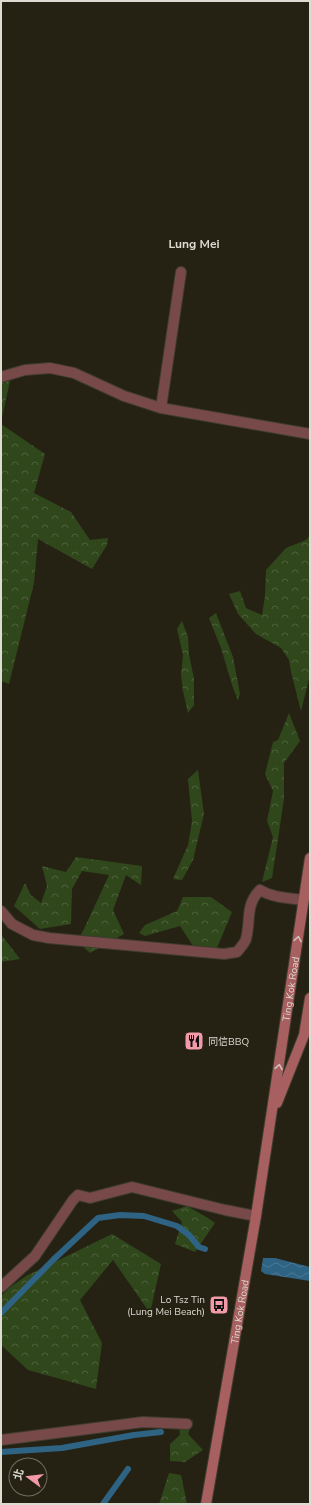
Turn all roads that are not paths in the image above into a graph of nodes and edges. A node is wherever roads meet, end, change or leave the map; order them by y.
1 (181, 272) dead end
2 (1, 377) edge
3 (161, 408) junction
4 (310, 434) edge
5 (310, 858) edge
6 (304, 900) junction
7 (1, 911) edge
8 (310, 998) edge
9 (271, 1120) junction
10 (256, 1216) junction
11 (1, 1287) edge
12 (187, 1424) dead end
13 (1, 1440) edge
14 (206, 1504) edge

1 - 3 street
2 - 3 street
3 - 4 street
5 - 6 main road, Ting Kok Road
6 - 7 street
9 -> 6 main road, Ting Kok Road
8 - 9 main road, Ting Kok Road
9 - 10 main road, Ting Kok Road
10 - 11 street
10 - 14 main road, Ting Kok Road
12 - 13 street

